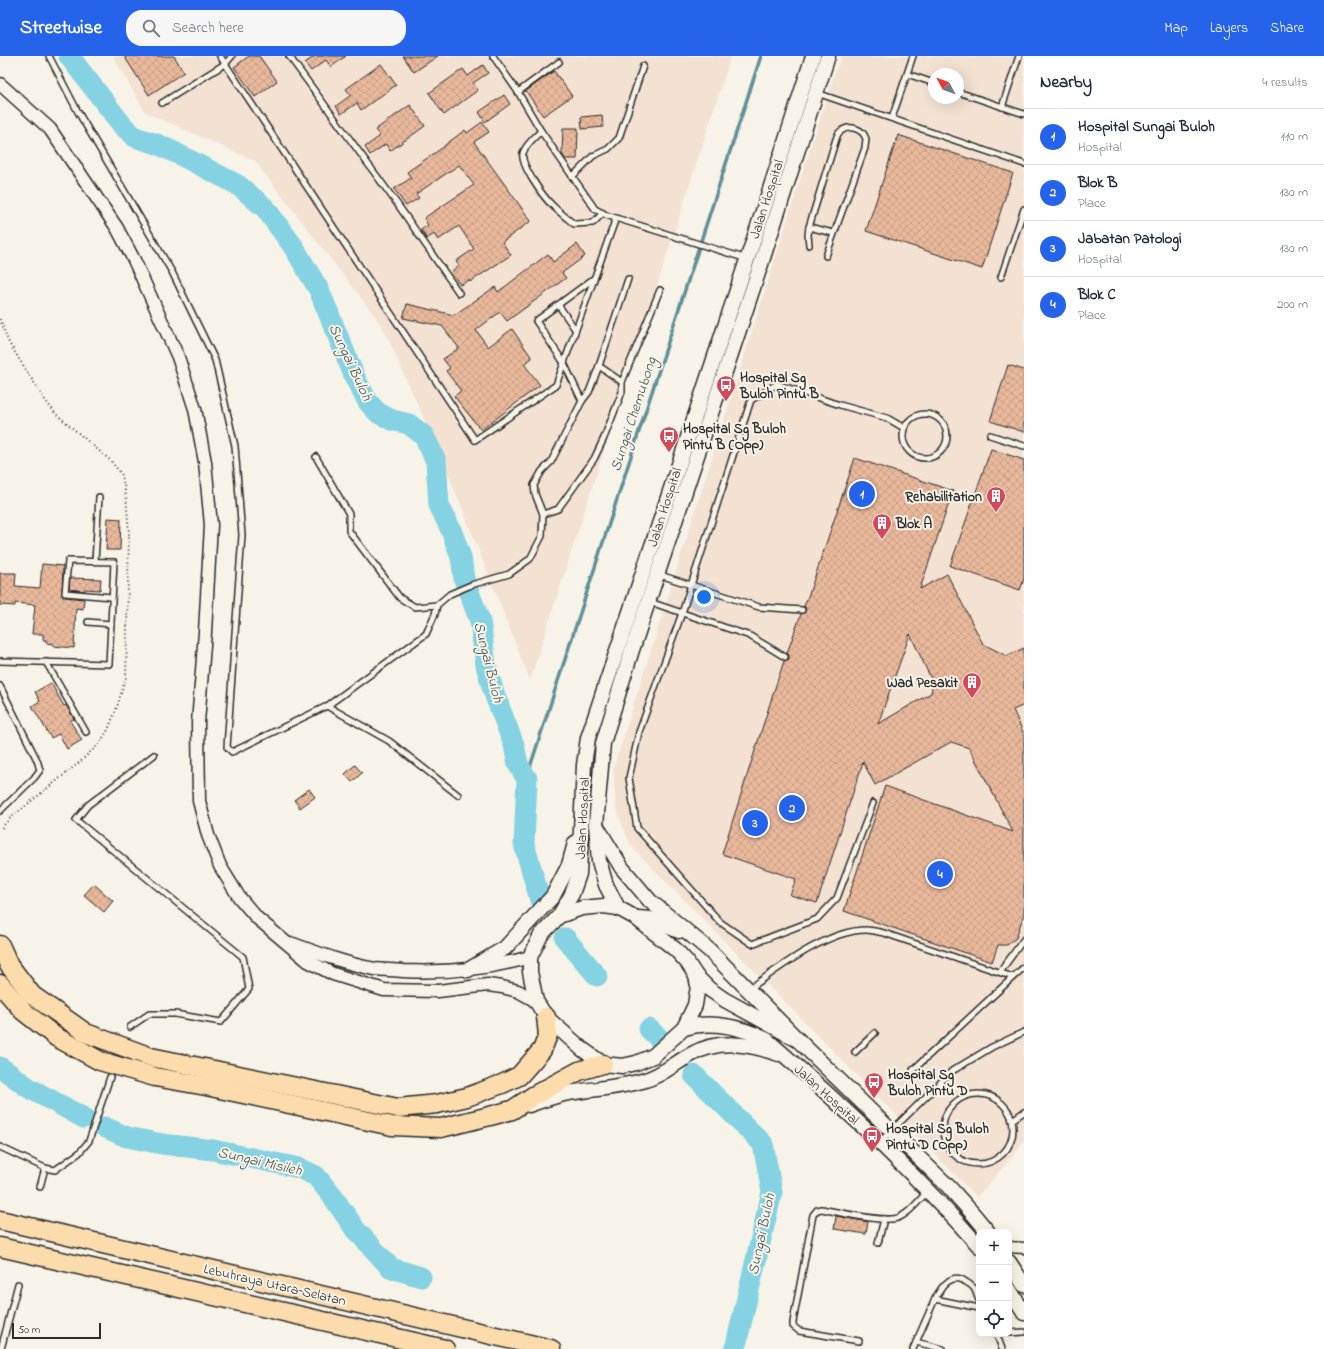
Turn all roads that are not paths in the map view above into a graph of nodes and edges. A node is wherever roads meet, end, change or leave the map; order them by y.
1 (49, 56) edge
2 (220, 56) edge
3 (232, 56) edge
4 (289, 56) edge
5 (493, 56) edge
6 (812, 56) edge
7 (828, 56) edge
8 (913, 56) edge
9 (1019, 56) edge
10 (559, 62) dead end
11 (225, 64) junction
12 (643, 66) dead end
13 (908, 74) junction
14 (928, 81) edge
15 (0, 84) edge
16 (801, 88) junction
17 (518, 92) junction
18 (816, 93) junction
19 (964, 94) edge
20 (162, 103) dead end
21 (1002, 107) junction
22 (1024, 114) edge
23 (892, 118) junction
24 (541, 131) junction
25 (1024, 164) edge
26 (572, 176) junction
27 (1024, 209) edge
28 (603, 214) junction
29 (616, 218) junction
30 (810, 227) junction
31 (833, 233) junction
32 (809, 245) dead end
33 (826, 256) dead end
34 (747, 259) junction
35 (761, 264) junction
36 (1001, 277) dead end
37 (594, 278) junction
38 (628, 279) dead end
39 (660, 290) dead end
40 (460, 293) dead end
41 (559, 306) junction
42 (575, 329) junction
43 (564, 362) junction
44 (599, 366) junction
45 (622, 382) junction
46 (582, 401) junction
47 (904, 428) junction
48 (990, 435) dead end
49 (1024, 446) edge
50 (316, 457) dead end
51 (99, 498) dead end
52 (543, 514) junction
53 (94, 561) junction
54 (643, 569) junction
55 (658, 574) junction
56 (692, 584) junction
57 (634, 596) junction
58 (112, 597) junction
59 (648, 602) junction
60 (437, 604) junction
61 (802, 610) dead end
62 (682, 613) junction
63 (88, 622) dead end
64 (111, 624) junction
65 (785, 657) dead end
66 (0, 661) edge
67 (46, 662) junction
68 (0, 686) edge
69 (327, 706) junction
70 (86, 732) dead end
71 (154, 755) dead end
72 (458, 795) dead end
73 (873, 803) dead end
74 (0, 811) edge
75 (582, 822) junction
76 (596, 825) junction
77 (618, 908) junction
78 (559, 916) junction
79 (636, 918) junction
80 (689, 934) junction
81 (1024, 939) edge
82 (286, 942) junction
83 (0, 945) edge
84 (530, 956) junction
85 (1024, 966) edge
86 (468, 970) junction
87 (1000, 972) junction
88 (696, 976) junction
89 (1013, 977) junction
90 (0, 984) edge
91 (748, 990) junction
92 (536, 1002) junction
93 (546, 1017) junction
94 (130, 1027) dead end
95 (684, 1028) junction
96 (1024, 1032) edge
97 (875, 1033) dead end
98 (798, 1040) junction
99 (855, 1052) dead end
100 (785, 1056) junction
101 (603, 1064) junction
102 (913, 1070) dead end
103 (110, 1078) dead end
104 (512, 1110) junction
105 (1024, 1112) edge
106 (1012, 1120) junction
107 (892, 1131) junction
108 (880, 1142) junction
109 (0, 1147) edge
110 (45, 1168) junction
111 (40, 1187) dead end
112 (928, 1191) junction
113 (0, 1209) edge
114 (884, 1219) junction
115 (0, 1220) edge
116 (986, 1229) edge
117 (878, 1243) dead end
118 (976, 1243) edge
119 (0, 1247) edge
120 (1012, 1247) edge
121 (1024, 1248) edge
122 (132, 1251) junction
123 (1011, 1265) edge
124 (18, 1284) dead end
125 (1024, 1285) edge
126 (976, 1293) edge
127 (1012, 1294) edge
128 (935, 1299) junction
129 (976, 1307) edge
130 (1024, 1313) edge
131 (1024, 1332) edge
132 (1012, 1334) edge
133 (998, 1337) edge
134 (859, 1341) dead end
135 (916, 1342) junction
136 (1, 1349) edge
137 (445, 1349) edge
138 (551, 1349) edge
139 (913, 1349) edge
140 (943, 1349) edge
141 (1002, 1349) edge

1 - 69 lane
2 - 11 lane
3 - 11 lane
4 - 40 lane
5 - 17 lane
6 - 16 main road, Jalan Hospital
7 - 18 main road, Jalan Hospital
8 - 13 lane
9 - 21 lane
10 - 17 lane
11 - 20 lane
11 - 43 lane
12 - 26 lane
13 - 14 lane
13 - 23 lane
15 - 82 street
16 - 18 lane
16 - 34 main road, Jalan Hospital
17 - 24 lane
18 - 23 lane
18 - 35 main road, Jalan Hospital
19 - 21 lane
21 - 22 lane
23 - 25 lane
24 - 26 lane
24 - 28 lane
26 - 28 lane
27 - 36 lane
28 - 29 lane
29 - 34 lane
29 - 37 lane
30 - 31 lane
30 - 31 lane
30 - 32 lane
31 - 33 lane
34 - 35 lane
34 - 54 main road, Jalan Hospital
35 - 55 main road, Jalan Hospital
37 - 41 lane
37 - 42 lane
38 - 44 lane
39 - 45 lane
41 - 42 lane
41 - 43 lane
42 - 43 lane
43 - 46 lane
44 - 45 lane
44 - 46 lane
45 - 52 lane
46 - 52 lane
47 - 47 lane
47 - 56 lane
48 - 49 lane
50 - 60 lane
51 - 53 lane
52 - 60 lane
53 - 58 lane
53 - 58 lane
54 - 55 lane
54 - 57 main road, Jalan Hospital
55 - 56 lane
55 - 59 main road, Jalan Hospital
56 - 61 lane
56 - 62 lane
57 - 59 lane
57 - 75 main road, Jalan Hospital
58 - 64 lane
59 - 62 lane
59 - 76 main road, Jalan Hospital
60 - 69 lane
62 - 65 lane
62 - 73 lane
63 - 64 lane
64 - 67 lane
66 - 67 lane
67 - 70 lane
68 - 74 lane
69 - 72 lane
71 - 94 lane
75 - 78 main road, Jalan Hospital
75 - 86 main road
76 - 77 main road, Jalan Hospital
76 - 80 main road, Jalan Hospital
77 - 78 main road
77 - 79 main road, Jalan Hospital
78 - 84 main road
79 - 80 main road
79 - 88 main road, Jalan Hospital
80 - 91 main road, Jalan Hospital
81 - 87 lane
82 - 86 street
82 - 92 street
83 - 93 highway
84 - 86 street
84 - 92 main road
85 - 89 lane
87 - 89 lane
87 - 91 lane
88 - 95 main road
88 - 98 main road, Jalan Hospital
89 - 102 lane
90 - 104 highway
91 - 98 main road, Jalan Hospital
92 - 93 main road
93 - 101 main road
95 - 100 main road, Jalan Hospital
95 - 101 main road
96 - 107 lane
97 - 99 lane
98 - 107 main road, Jalan Hospital
100 - 104 main road
100 - 108 main road, Jalan Hospital
101 - 104 highway
103 - 110 lane
105 - 106 lane
106 - 106 lane
107 - 108 lane
107 - 116 main road, Jalan Hospital
108 - 112 main road, Jalan Hospital
109 - 110 lane
110 - 111 lane
112 - 114 lane
112 - 118 main road, Jalan Hospital
113 - 122 highway
114 - 117 lane
114 - 134 lane
115 - 122 highway, Lebuhraya Utara–Selatan
119 - 137 highway, Lebuhraya Utara–Selatan
120 - 121 street
122 - 138 highway, Lebuhraya Utara–Selatan
123 - 125 main road
124 - 136 lane
126 - 128 lane
127 - 130 main road
128 - 129 lane
128 - 135 lane
131 - 132 lane
133 - 141 lane
135 - 139 lane
135 - 140 lane

